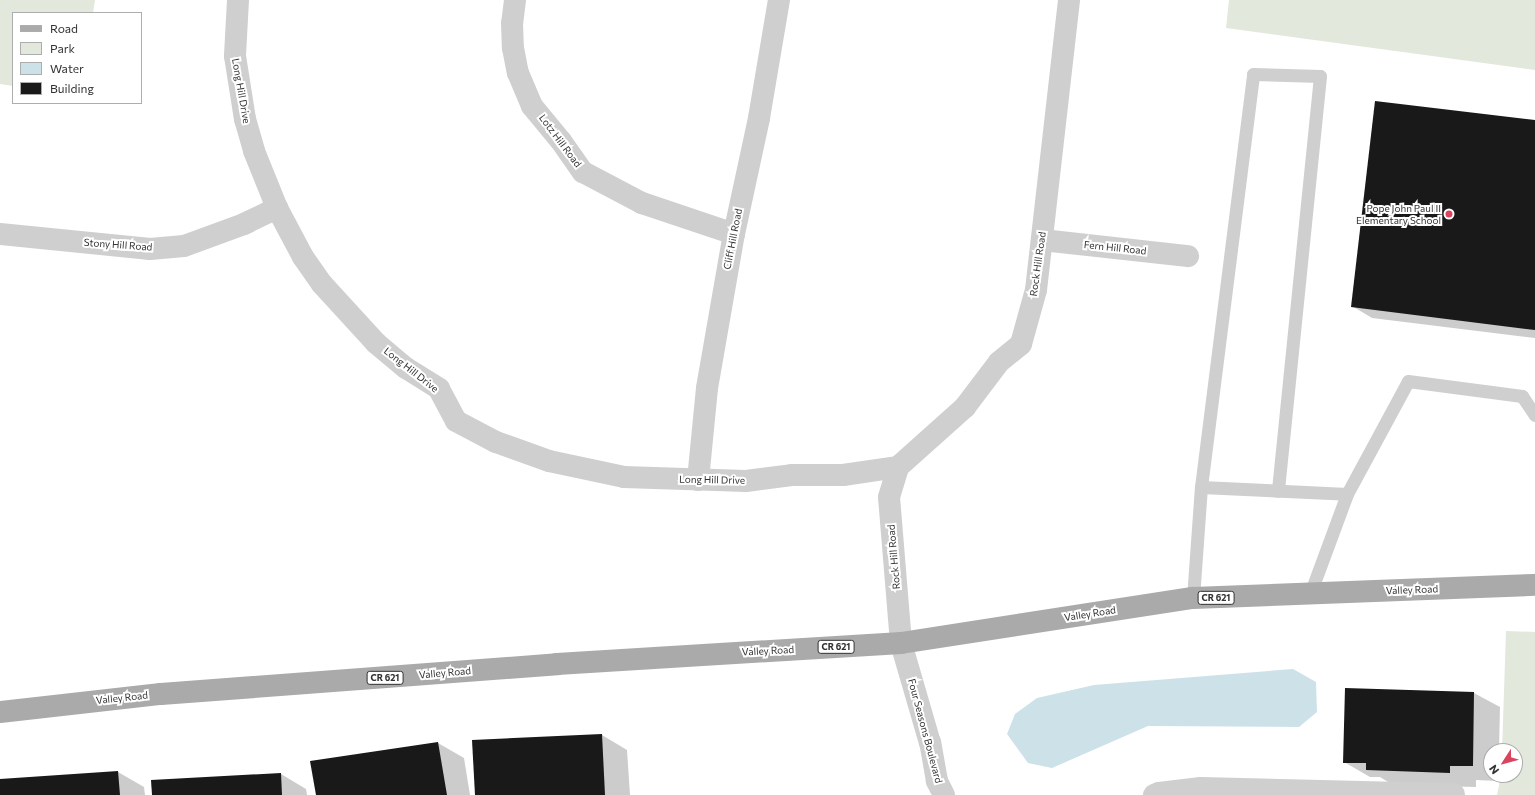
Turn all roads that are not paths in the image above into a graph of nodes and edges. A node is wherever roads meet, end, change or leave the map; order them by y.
1 (238, 0) edge
2 (515, 0) edge
3 (779, 0) edge
4 (1069, 0) edge
5 (277, 208) junction
6 (0, 234) edge
7 (734, 234) junction
8 (1042, 240) junction
9 (1188, 256) dead end
10 (1535, 415) edge
11 (898, 466) junction
12 (698, 480) junction
13 (1201, 487) junction
14 (1278, 491) junction
15 (1347, 494) junction
16 (1534, 587) edge
17 (1310, 594) junction
18 (1193, 598) junction
19 (901, 643) junction
20 (0, 712) edge
21 (1454, 794) dead end
22 (944, 795) edge
23 (1154, 795) edge

1 - 5 street, Long Hill Drive
2 - 7 street, Lotz Hill Road
3 - 7 street, Cliff Hill Road
4 - 8 street, Rock Hill Road
5 - 6 street, Stony Hill Road
5 - 12 street, Long Hill Drive
7 - 12 street, Cliff Hill Road
8 - 9 street, Fern Hill Road
8 - 11 street, Rock Hill Road
10 - 15 lane
11 - 12 street, Long Hill Drive
11 - 19 street, Rock Hill Road
13 - 14 lane
13 - 14 lane
13 - 18 lane
14 - 15 lane
15 - 17 lane
16 - 17 main road, Valley Road / CR 621
17 - 18 main road, Valley Road / CR 621
18 - 19 main road, Valley Road / CR 621
19 - 20 main road, Valley Road / CR 621
19 - 22 street, Four Seasons Boulevard
21 - 23 street

